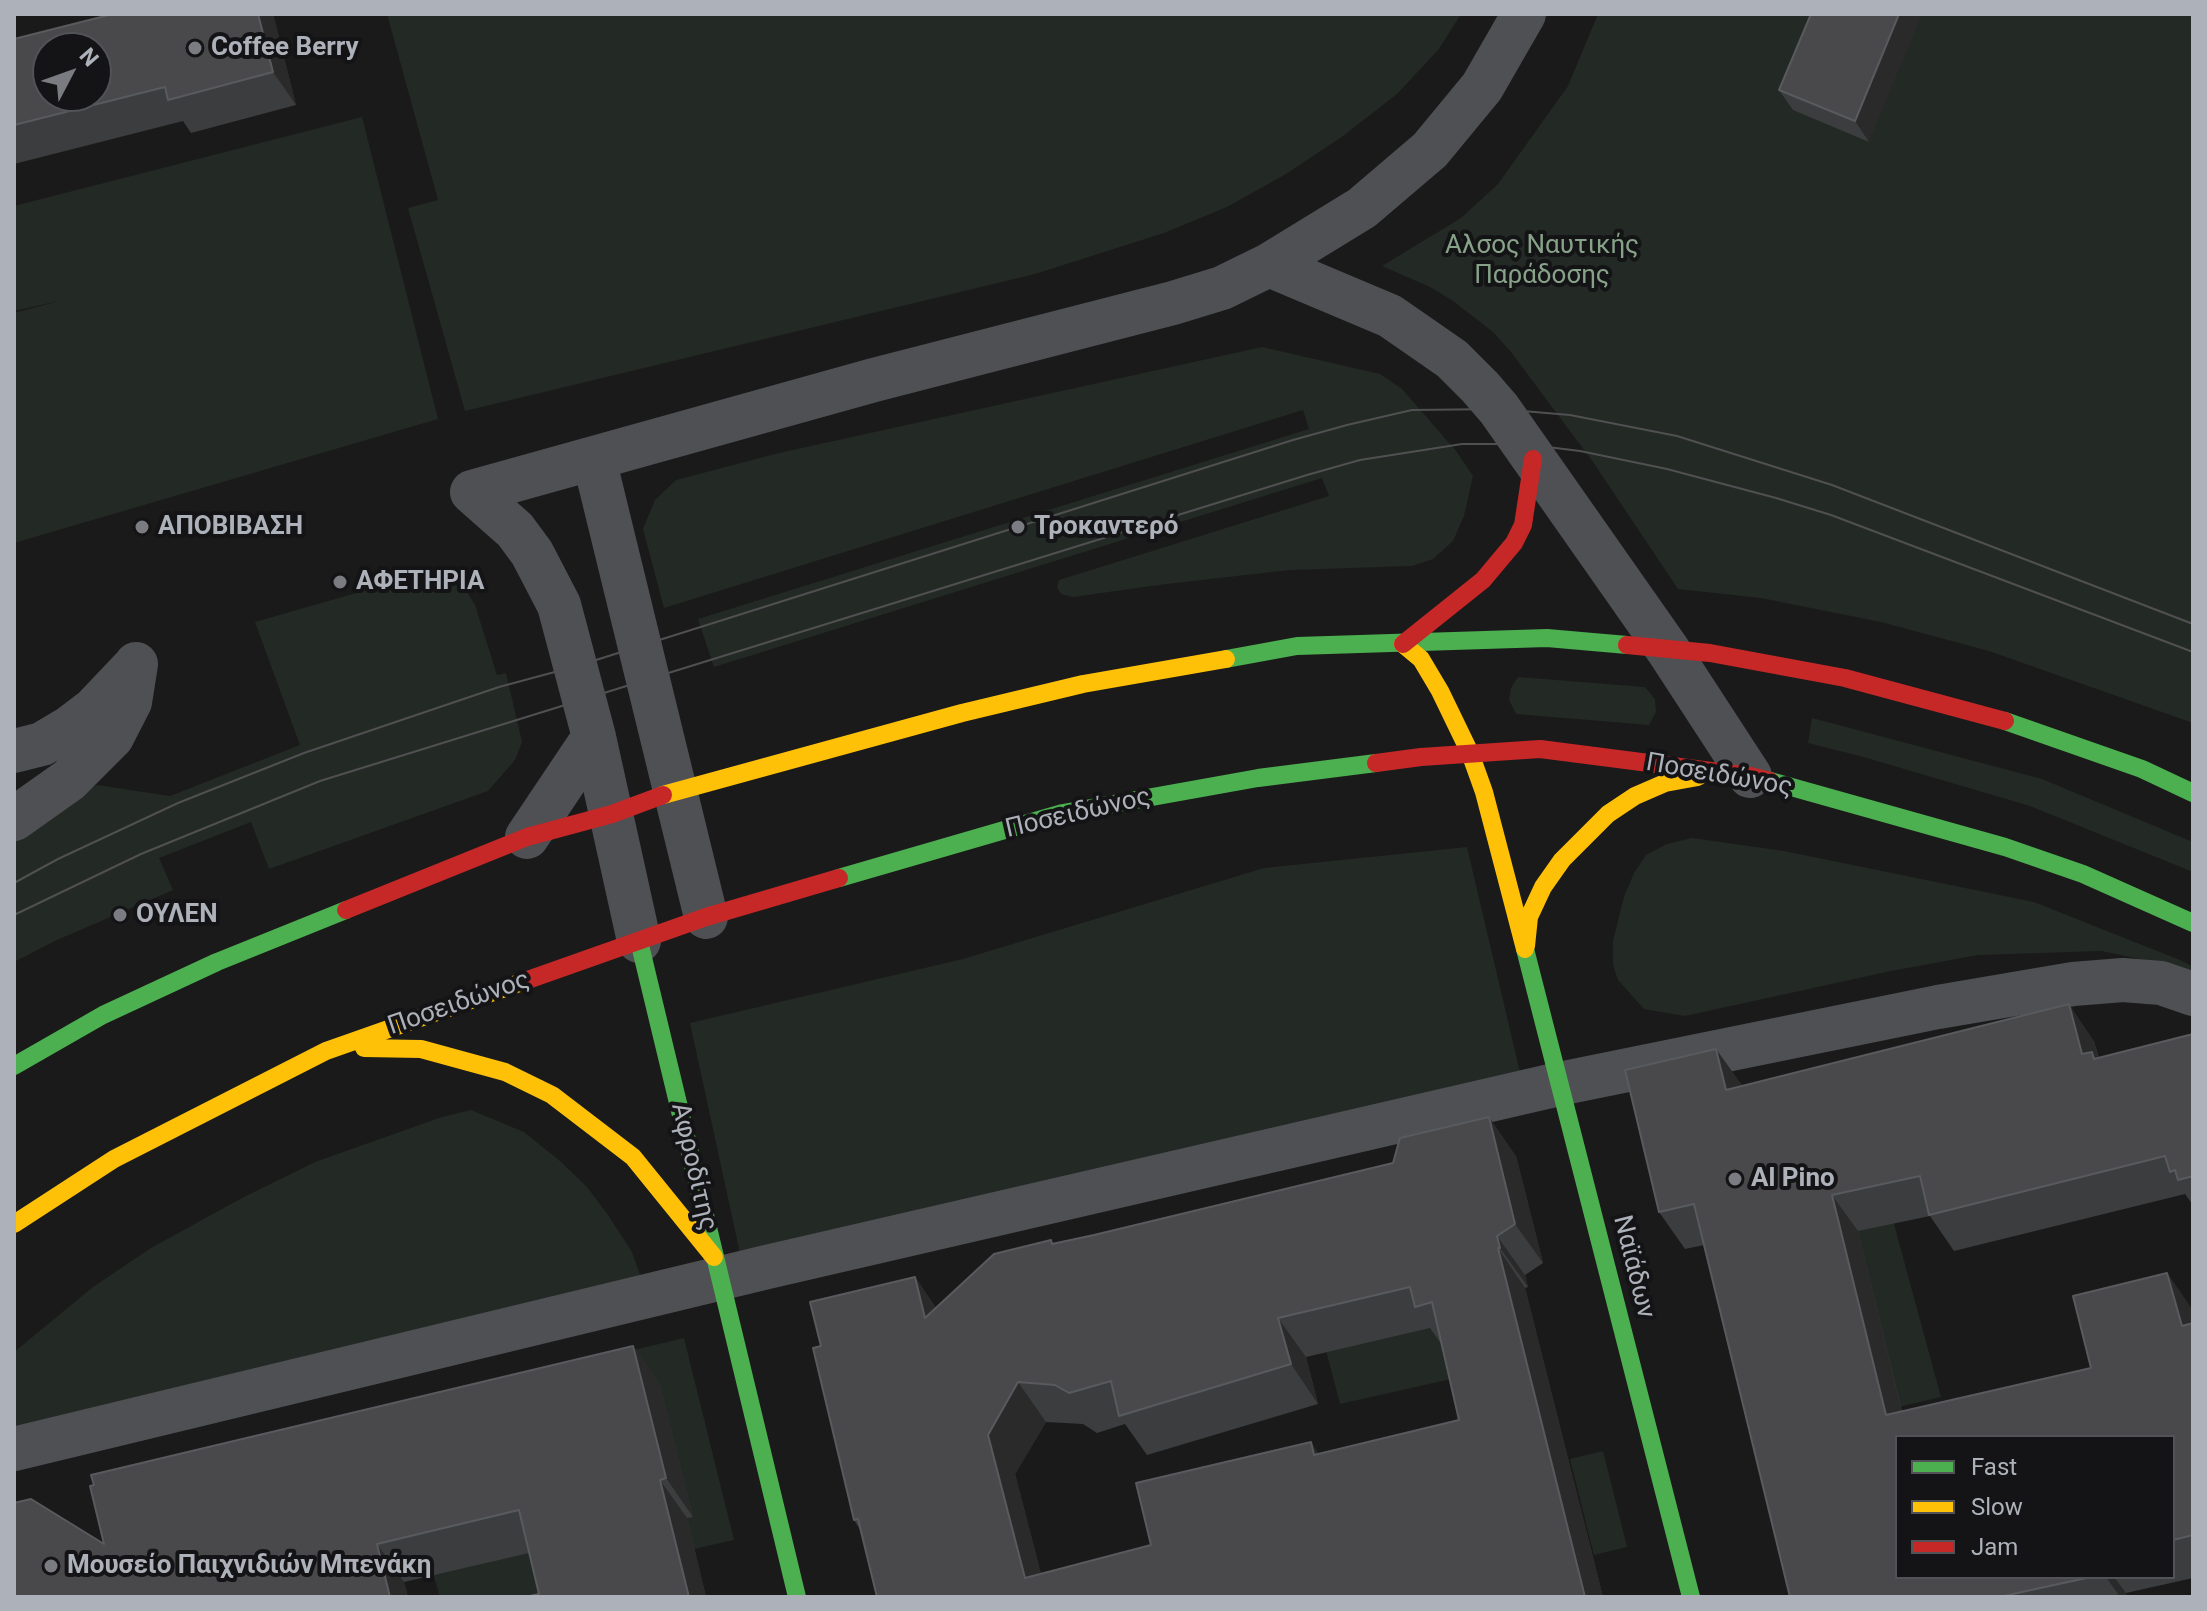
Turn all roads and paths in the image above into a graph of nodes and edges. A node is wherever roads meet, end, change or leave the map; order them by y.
1 (1524, 14) edge
2 (1269, 265) junction
3 (594, 459) junction
4 (1533, 459) junction
5 (1403, 644) junction
6 (1668, 650) junction
7 (594, 737) junction
8 (14, 751) edge
9 (1470, 753) junction
10 (1750, 776) junction
11 (675, 791) junction
12 (2193, 793) edge
13 (612, 814) junction
14 (14, 819) edge
15 (527, 837) junction
16 (706, 917) junction
17 (2193, 923) edge
18 (639, 941) junction
19 (1525, 949) junction
20 (2193, 994) edge
21 (326, 1051) junction
22 (14, 1066) edge
23 (1559, 1084) junction
24 (14, 1224) edge
25 (717, 1267) junction
26 (14, 1449) edge
27 (797, 1597) edge
28 (1691, 1597) edge

1 - 2 street
2 - 3 street
2 - 4 street
3 - 7 street, Αφροδίτης
3 - 11 street
4 - 5 main road
4 - 6 street
5 - 6 main road
5 - 9 main road, Ναϊάδων
5 - 11 main road
6 - 10 street
6 - 12 main road
7 - 13 street, Αφροδίτης
7 - 15 street
8 - 14 street
9 - 10 main road, Ποσειδώνος
9 - 16 main road, Ποσειδώνος
9 - 19 main road, Ναϊάδων
10 - 17 main road, Ποσειδώνος
10 - 19 main road
11 - 13 main road
11 - 16 street
13 - 15 main road
13 - 18 street, Αφροδίτης
15 - 22 main road
16 - 18 main road, Ποσειδώνος
18 - 21 main road, Ποσειδώνος
18 - 25 main road, Αφροδίτης
19 - 23 main road, Ναϊάδων
20 - 23 street
21 - 24 main road, Ποσειδώνος
21 - 25 main road
23 - 25 street
23 - 28 main road, Ναϊάδων
25 - 26 street
25 - 27 main road, Αφροδίτης

